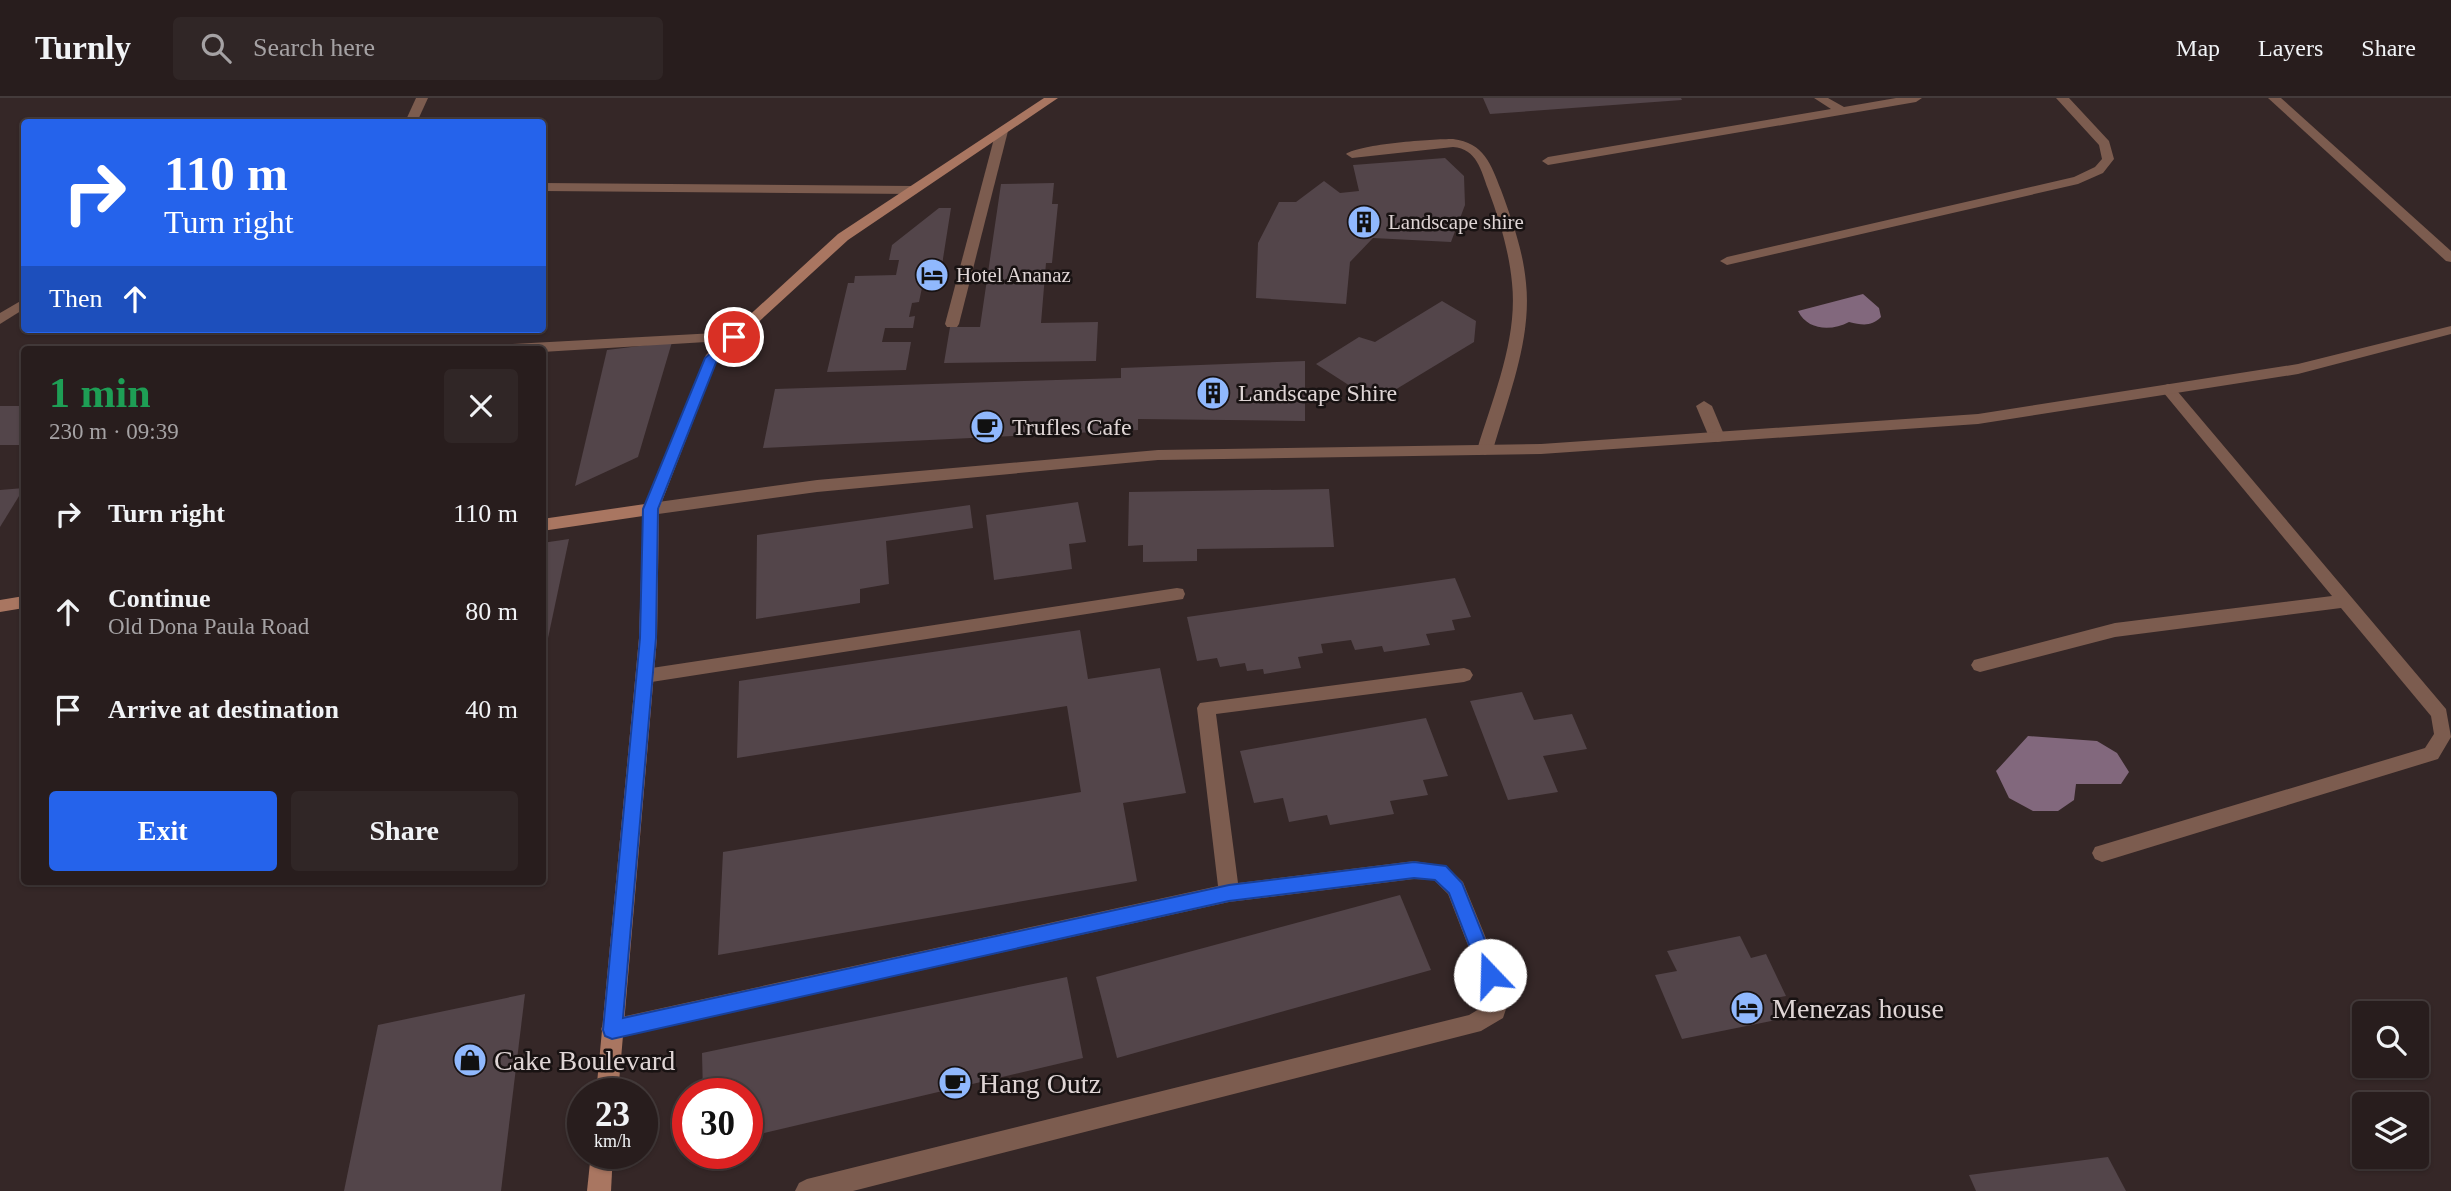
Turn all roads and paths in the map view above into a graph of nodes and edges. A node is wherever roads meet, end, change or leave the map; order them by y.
1 (422, 98) edge
2 (1052, 98) edge
3 (1820, 98) edge
4 (1916, 98) edge
5 (2062, 98) edge
6 (2274, 98) edge
7 (1842, 111) junction
8 (412, 119) edge
9 (1002, 131) junction
10 (1352, 154) dead end
11 (1548, 162) dead end
12 (546, 187) edge
13 (912, 190) junction
14 (2451, 258) edge
15 (1727, 261) dead end
16 (21, 305) edge
17 (0, 320) edge
18 (952, 324) dead end
19 (2451, 330) edge
20 (734, 337) junction
21 (546, 347) edge
22 (2168, 389) junction
23 (1704, 405) dead end
24 (1717, 437) junction
25 (1485, 450) junction
26 (650, 509) junction
27 (546, 524) edge
28 (1177, 594) dead end
29 (2346, 601) junction
30 (21, 602) edge
31 (0, 606) edge
32 (1980, 665) dead end
33 (1464, 675) dead end
34 (645, 676) junction
35 (2102, 853) dead end
36 (1229, 893) junction
37 (612, 1030) junction
38 (608, 1078) edge
39 (601, 1169) edge
40 (599, 1191) edge
41 (807, 1191) edge

1 - 8 street
2 - 9 main road
3 - 7 street
4 - 7 street
5 - 15 street
6 - 14 street
7 - 11 street
9 - 13 main road
9 - 18 street
10 - 25 street
12 - 13 street
13 - 20 main road
16 - 17 street
19 - 22 street
20 - 21 street
20 - 26 main road
22 - 24 street
22 - 29 street
23 - 24 street
24 - 25 street
25 - 26 street
26 - 27 main road
26 - 34 main road
28 - 34 street
29 - 32 street
29 - 35 street
30 - 31 main road
33 - 36 street
34 - 37 main road
36 - 37 street
36 - 41 street
37 - 38 main road
39 - 40 main road

